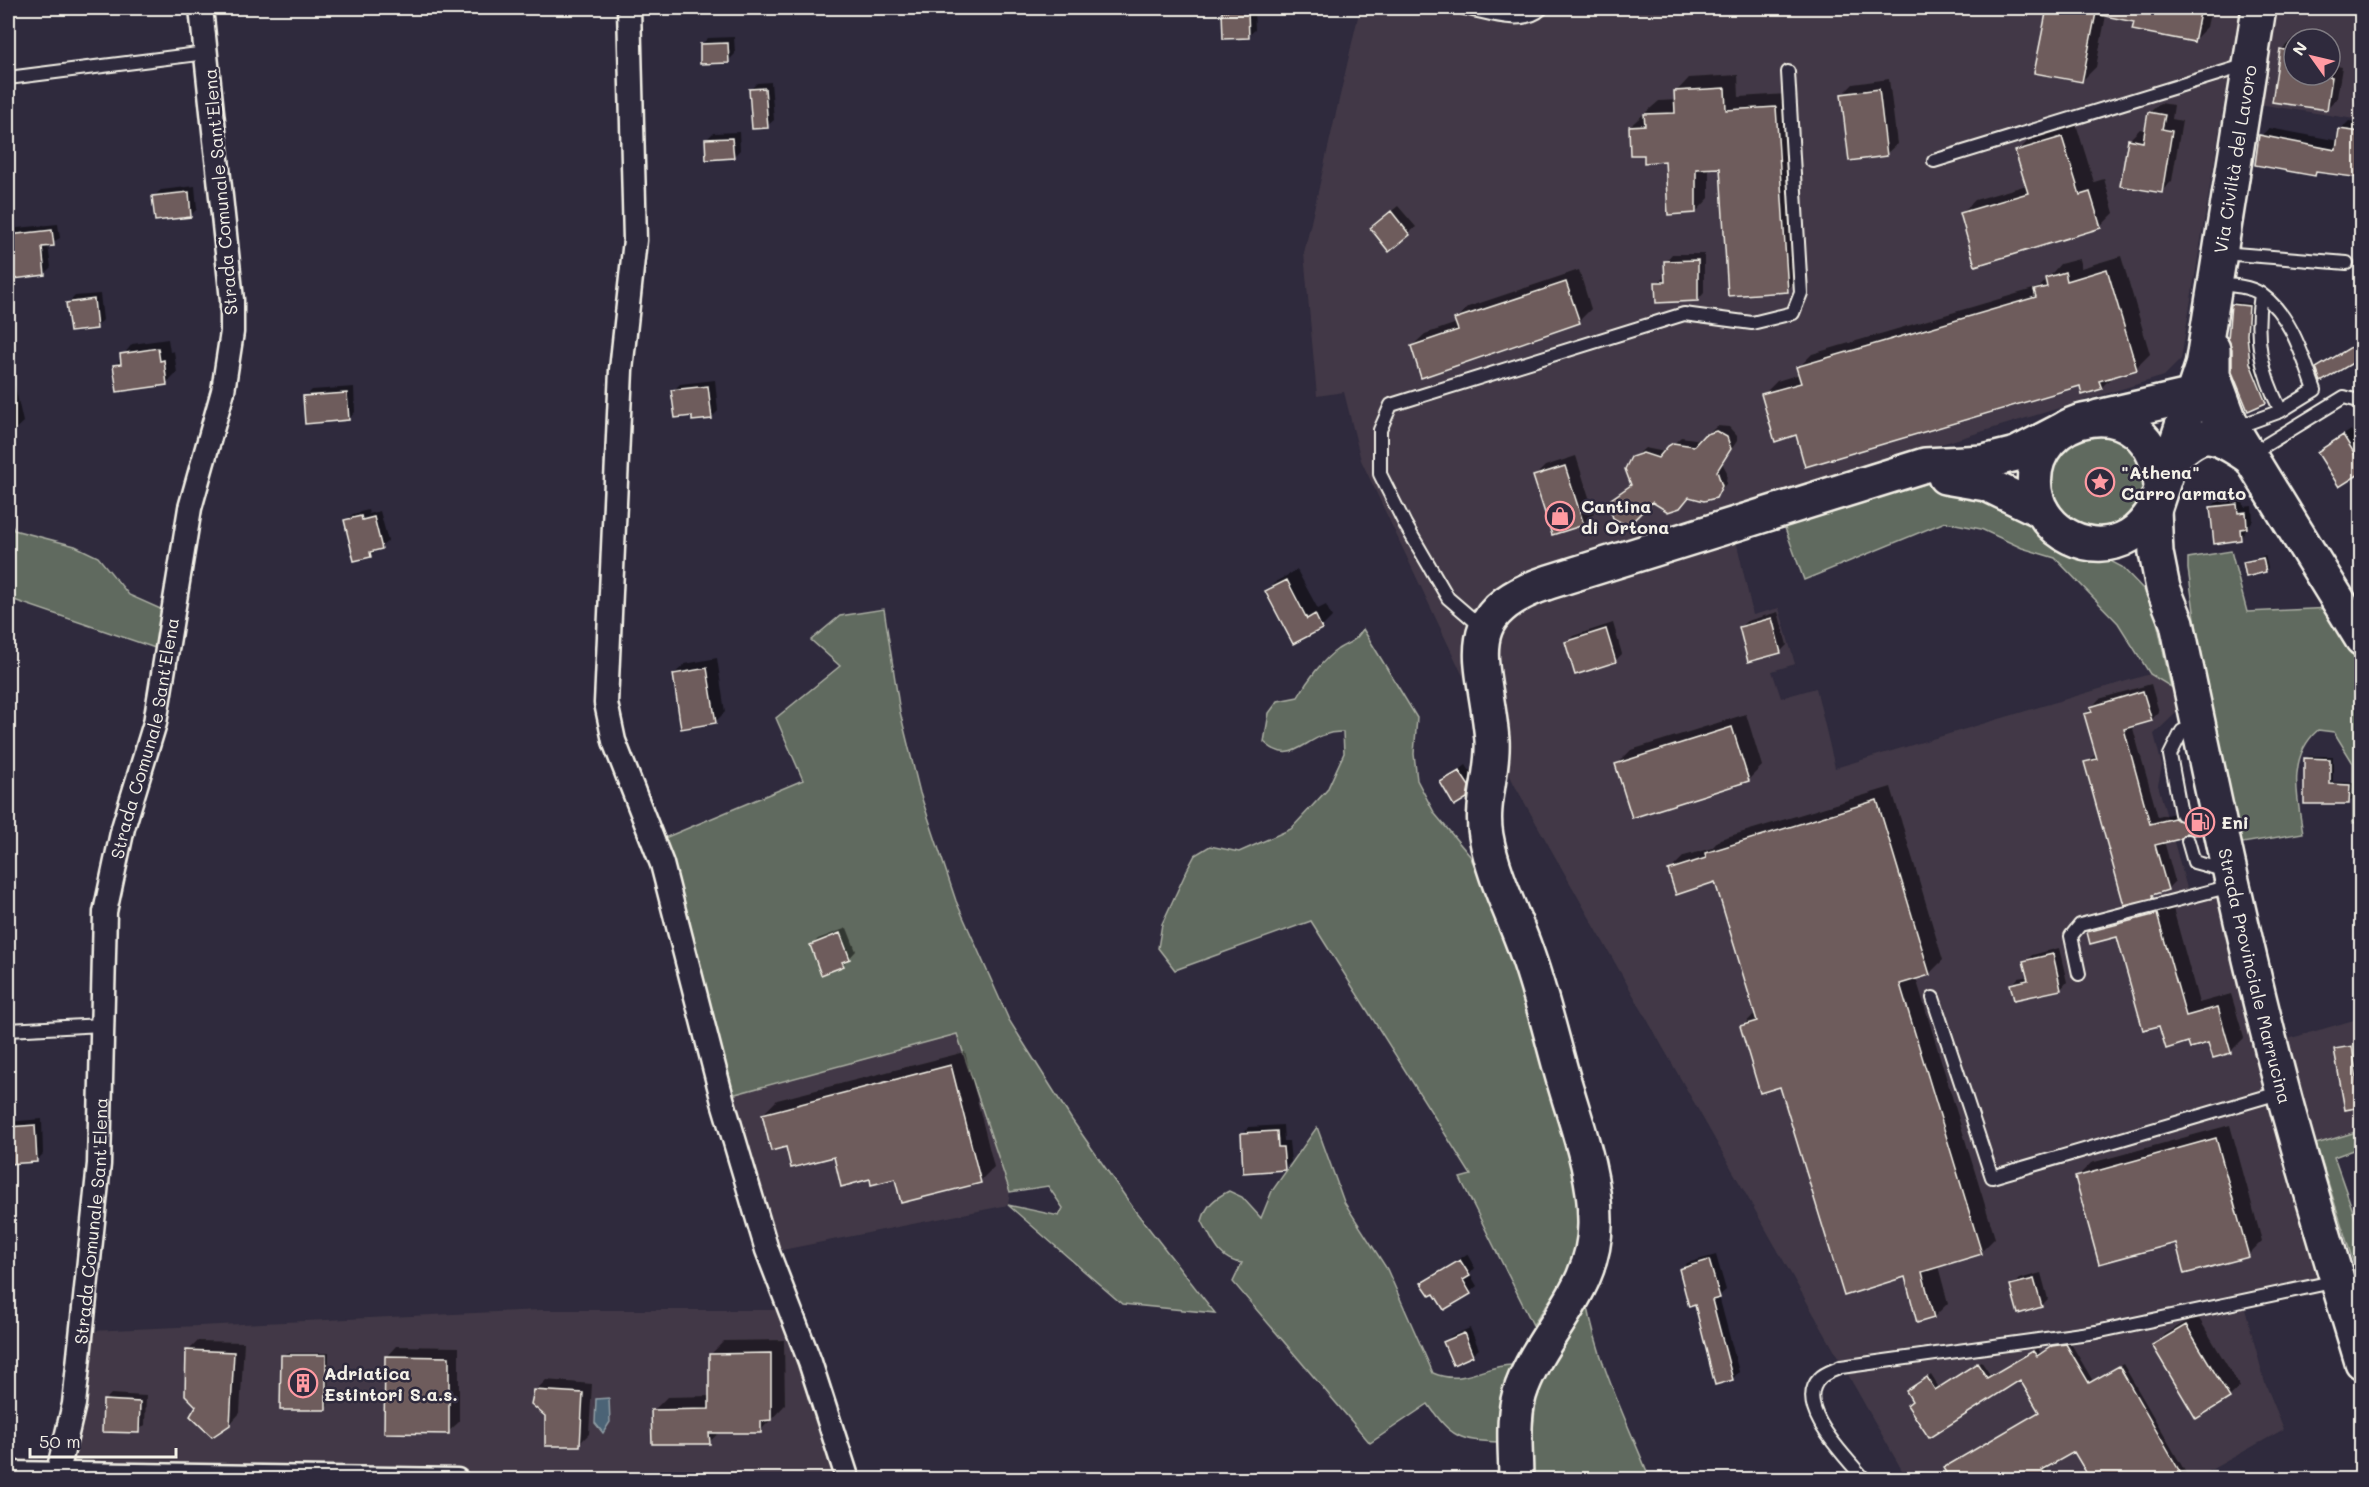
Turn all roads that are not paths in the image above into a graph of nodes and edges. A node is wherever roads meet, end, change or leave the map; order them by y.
1 (201, 8) edge
2 (629, 8) edge
3 (1464, 8) edge
4 (1542, 8) edge
5 (2259, 8) edge
6 (206, 52) junction
7 (2251, 64) junction
8 (1788, 72) dead end
9 (8, 78) edge
10 (1934, 161) dead end
11 (2347, 262) dead end
12 (2217, 282) junction
13 (2261, 294) junction
14 (2193, 398) junction
15 (2157, 402) junction
16 (2361, 402) edge
17 (2281, 411) junction
18 (2073, 426) junction
19 (2240, 443) junction
20 (1886, 478) junction
21 (2161, 486) junction
22 (2042, 511) junction
23 (2093, 545) junction
24 (2163, 588) junction
25 (1485, 630) junction
26 (2361, 639) edge
27 (2198, 726) junction
28 (2181, 814) dead end
29 (2188, 841) dead end
30 (2230, 875) junction
31 (2079, 974) dead end
32 (1933, 998) dead end
33 (102, 1025) junction
34 (8, 1030) edge
35 (2283, 1092) junction
36 (2338, 1281) junction
37 (2361, 1362) edge
38 (8, 1473) edge
39 (56, 1477) edge
40 (457, 1479) edge
41 (848, 1479) edge
42 (1516, 1479) edge
43 (1865, 1479) edge

1 - 6 street, Strada Comunale Sant'Elena
2 - 41 street
3 - 4 lane
5 - 7 main road, Via Civiltà del Lavoro
6 - 9 lane
6 - 33 street, Strada Comunale Sant'Elena
7 - 10 lane
7 - 12 main road, Via Civiltà del Lavoro
8 - 25 lane
11 - 12 lane
12 - 13 lane
12 - 14 main road
12 - 15 main road
12 - 19 main road
13 - 17 lane
13 - 17 lane
14 - 15 main road
14 - 19 main road
14 - 21 main road
15 - 18 main road
16 - 19 lane
17 - 19 lane
18 - 20 main road
18 - 21 main road
18 - 22 main road
19 - 21 main road
19 - 26 main road
20 - 22 main road
20 - 25 main road
21 - 23 main road
21 - 24 main road, Strada Provinciale Marrucina
22 - 23 main road
23 - 24 main road, Strada Provinciale Marrucina
24 - 27 main road, Strada Provinciale Marrucina
25 - 42 main road
27 - 28 lane
27 - 30 main road, Strada Provinciale Marrucina
29 - 30 lane
30 - 31 lane
30 - 35 main road, Strada Provinciale Marrucina
32 - 35 lane
33 - 34 lane
33 - 39 street, Strada Comunale Sant'Elena
35 - 36 main road, Strada Provinciale Marrucina
36 - 37 main road, Strada Provinciale Marrucina
36 - 43 lane
38 - 39 street
39 - 40 street

